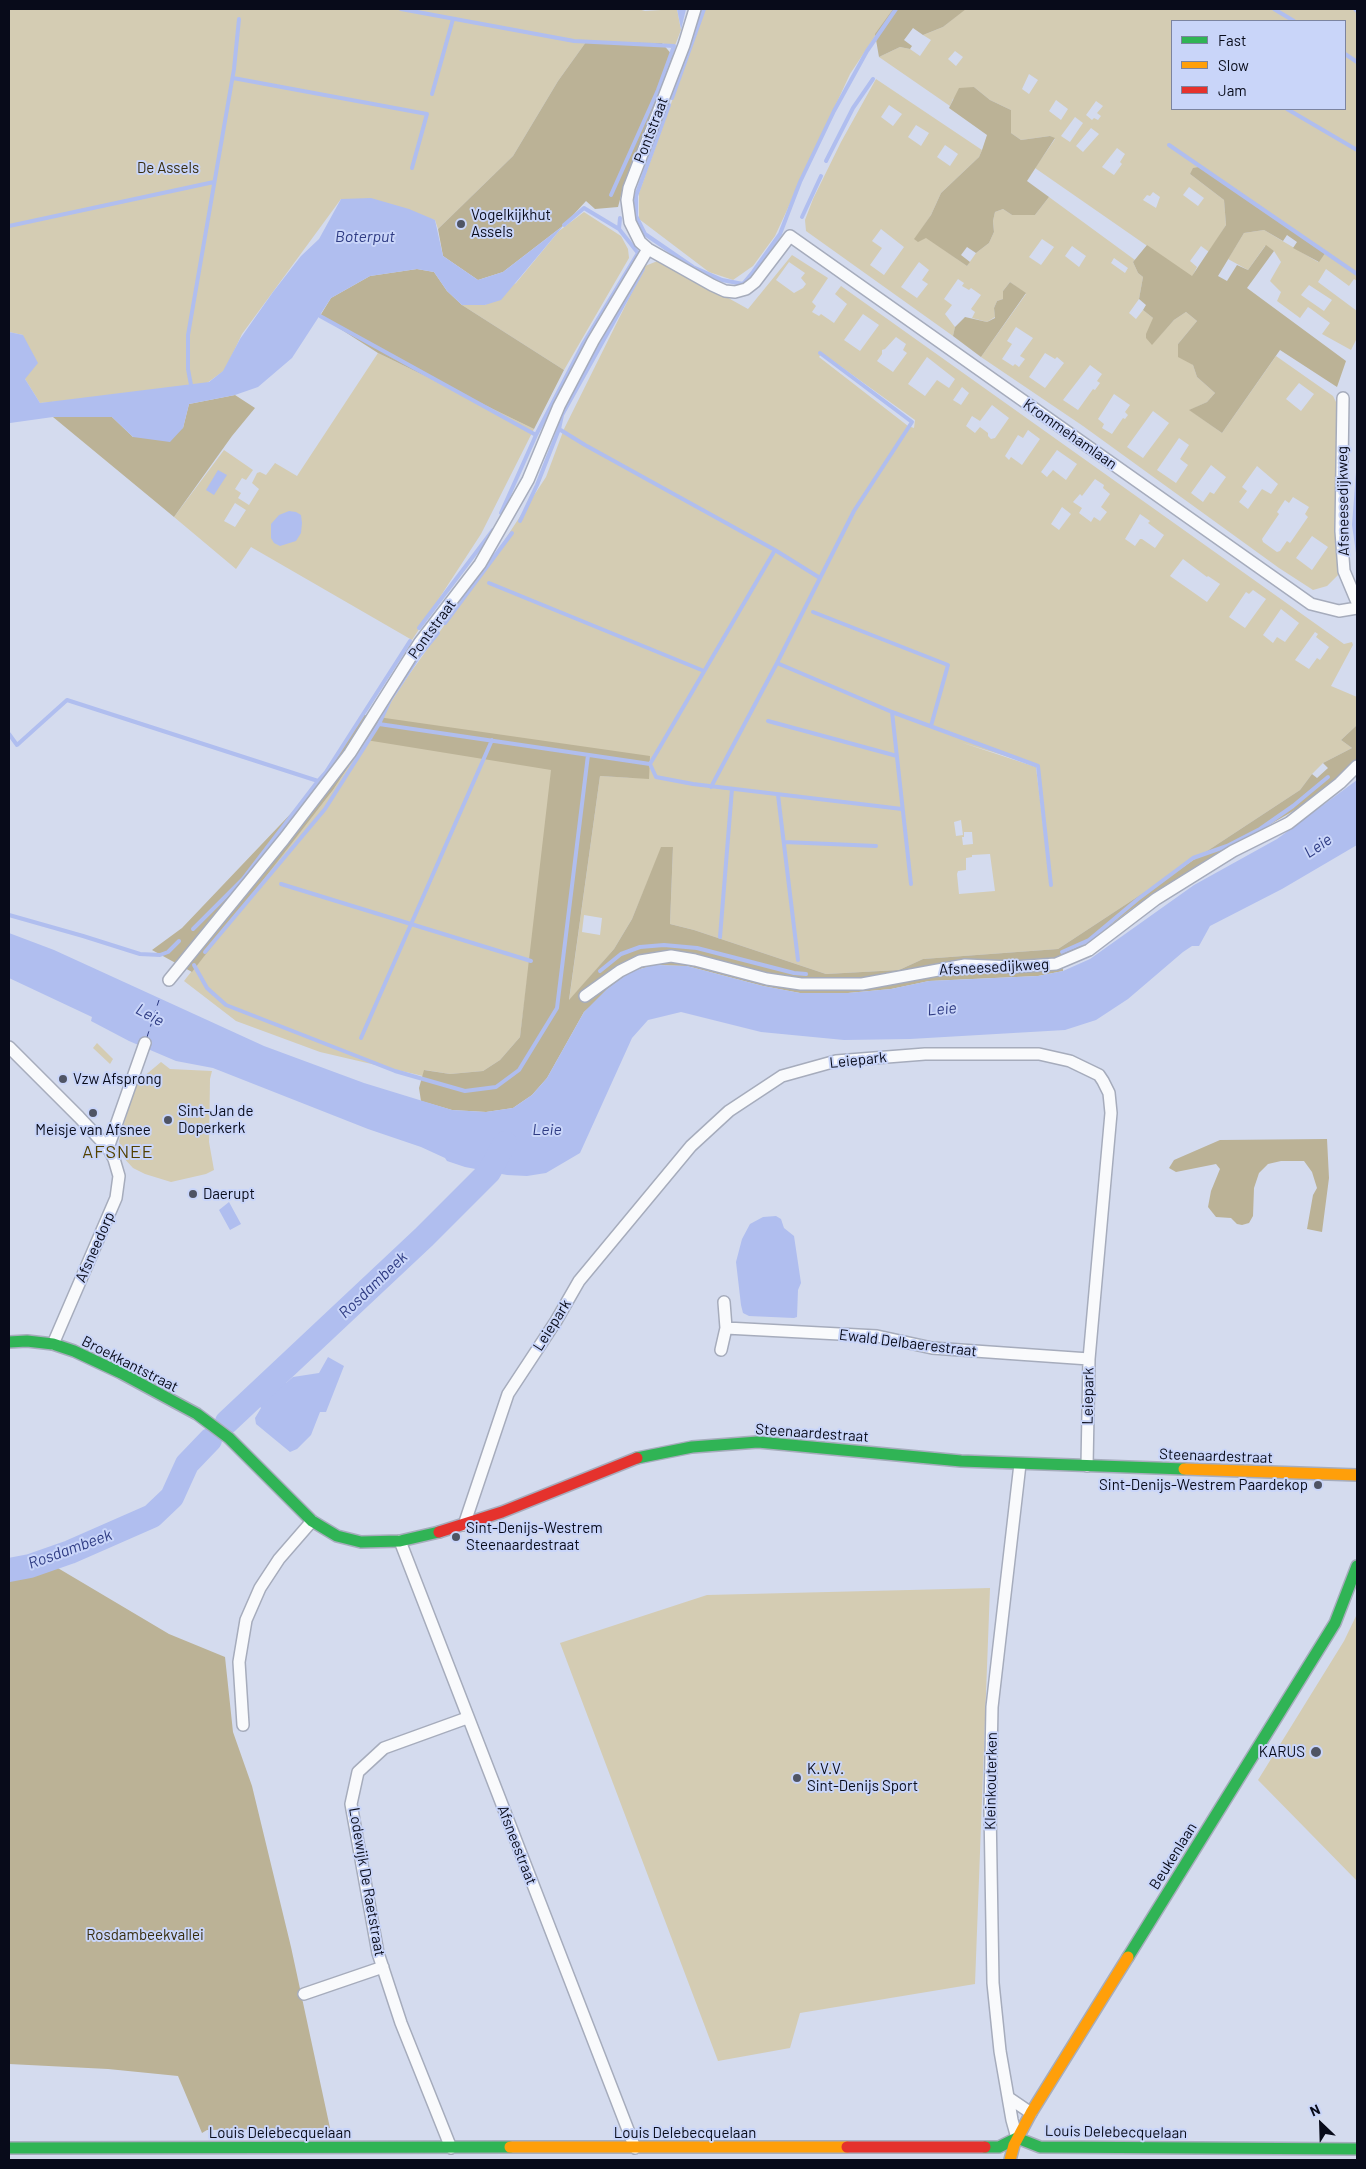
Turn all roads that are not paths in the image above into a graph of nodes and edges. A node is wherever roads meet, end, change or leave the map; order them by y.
1 (695, 9) edge
2 (790, 236) joint
3 (648, 249) junction
4 (1343, 398) dead end
5 (1357, 602) edge
6 (1357, 608) edge
7 (1357, 766) edge
8 (169, 980) dead end
9 (585, 996) dead end
10 (145, 1043) dead end
11 (9, 1047) edge
12 (108, 1148) junction
13 (724, 1302) dead end
14 (726, 1328) junction
15 (9, 1342) edge
16 (53, 1344) junction
17 (721, 1350) dead end
18 (1089, 1359) junction
19 (230, 1438) joint
20 (1020, 1464) junction
21 (1087, 1466) junction
22 (1357, 1475) edge
23 (312, 1521) junction
24 (464, 1525) junction
25 (400, 1541) junction
26 (1357, 1566) edge
27 (468, 1718) junction
28 (243, 1725) dead end
29 (383, 1968) junction
30 (304, 1994) dead end
31 (1010, 2098) junction
32 (1031, 2113) junction
33 (1018, 2138) junction
34 (9, 2148) edge
35 (451, 2148) junction
36 (635, 2148) junction
37 (1357, 2149) edge
38 (1010, 2160) edge

1 - 3 street, Pontstraat
2 - 3 street, Pontstraat
2 - 6 street, Krommehamlaan
3 - 8 street, Pontstraat
4 - 5 street, Afsneesedijkweg
7 - 9 street, Afsneesedijkweg
10 - 12 street
11 - 12 street, Afsneedorp
12 - 16 street, Afsneedorp
13 - 14 street
14 - 17 street
14 - 18 street, Ewald Delbaerestraat
15 - 16 street, Broekkantstraat
16 - 19 street, Broekkantstraat
18 - 21 street, Leiepark
18 - 24 street, Leiepark
19 - 23 street, Steenaardestraat
20 - 21 street, Steenaardestraat
20 - 24 street, Steenaardestraat
20 - 31 street, Kleinkouterken
21 - 22 street, Steenaardestraat
23 - 25 street, Steenaardestraat
23 - 28 street
24 - 25 street, Steenaardestraat
25 - 27 street, Afsneestraat
26 - 32 street, Beukenlaan
27 - 29 street, Lodewijk De Raetstraat
27 - 36 street, Afsneestraat
29 - 30 street, Lodewijk De Raetstraat
29 - 35 street, Lodewijk De Raetstraat
31 - 32 street
31 - 33 street, Kleinkouterken
32 - 33 street, Beukenlaan
33 - 36 street, Louis Delebecquelaan
33 - 37 street, Louis Delebecquelaan
33 - 38 street, Beukenlaan
34 - 35 street, Louis Delebecquelaan
35 - 36 street, Louis Delebecquelaan

